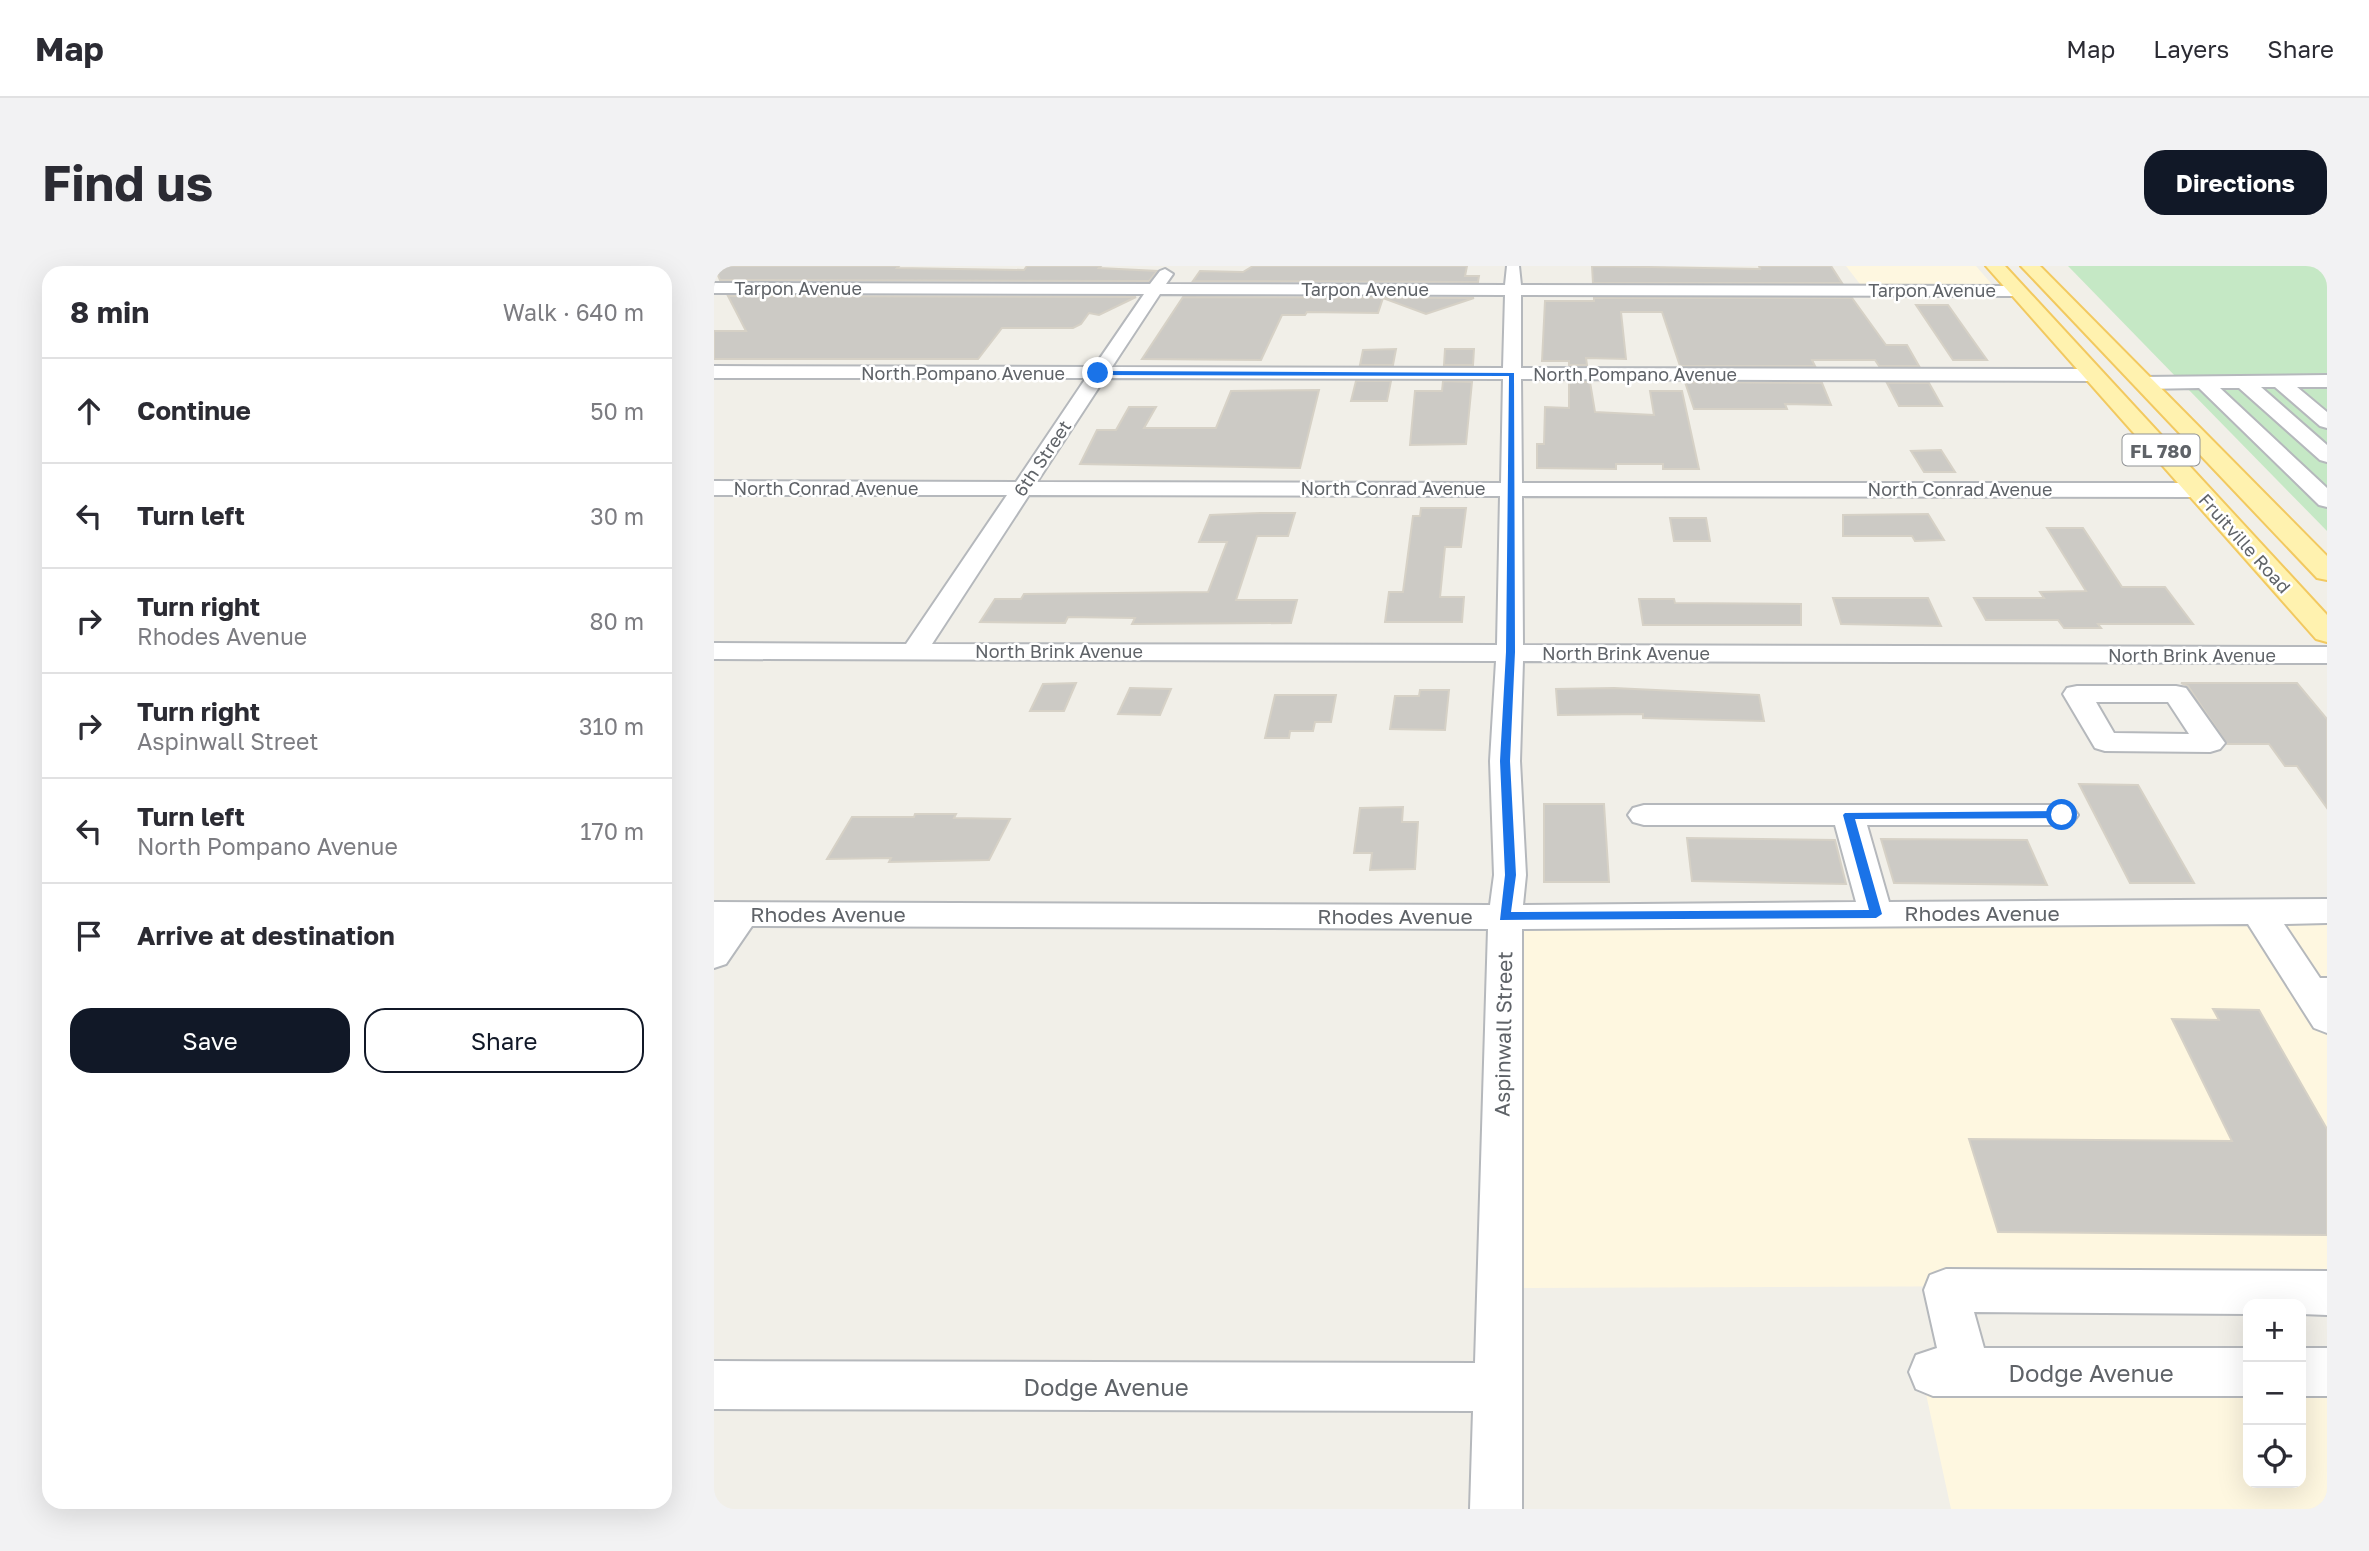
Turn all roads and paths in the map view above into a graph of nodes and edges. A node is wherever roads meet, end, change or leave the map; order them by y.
1 (1171, 266) edge
2 (1995, 266) edge
3 (2030, 266) edge
4 (759, 273) dead end
5 (1873, 273) dead end
6 (1513, 277) edge
7 (714, 288) edge
8 (738, 288) junction
9 (1155, 289) junction
10 (1883, 290) junction
11 (2017, 290) junction
12 (714, 305) edge
13 (714, 372) edge
14 (1098, 373) junction
15 (1512, 374) junction
16 (2094, 376) junction
17 (2142, 383) junction
18 (2285, 385) junction
19 (2326, 385) edge
20 (2209, 388) junction
21 (2251, 388) junction
22 (2327, 422) edge
23 (2275, 450) junction
24 (2325, 452) edge
25 (1511, 487) junction
26 (714, 488) edge
27 (1021, 489) junction
28 (2197, 490) junction
29 (2327, 500) edge
30 (2327, 572) edge
31 (2327, 634) edge
32 (714, 651) edge
33 (914, 651) junction
34 (1510, 652) junction
35 (2054, 654) junction
36 (2327, 655) edge
37 (2077, 694) dead end
38 (1848, 815) junction
39 (2062, 815) dead end
40 (1644, 816) dead end
41 (2327, 911) edge
42 (2258, 912) junction
43 (728, 914) edge
44 (1876, 914) junction
45 (1504, 917) junction
46 (714, 955) edge
47 (2321, 1001) edge
48 (2327, 1293) edge
49 (2243, 1372) edge
50 (2306, 1372) edge
51 (2327, 1372) edge
52 (714, 1385) edge
53 (1497, 1387) junction
54 (1496, 1509) edge

1 - 9 street, 6th Street
2 - 11 main road, Fruitville Road / FL 780
3 - 17 main road, Fruitville Road / FL 780
4 - 8 street
5 - 10 street
6 - 9 street, Tarpon Avenue
6 - 10 street, Tarpon Avenue
6 - 15 street, Aspinwall Street
7 - 8 street, Tarpon Avenue
8 - 9 street, Tarpon Avenue
8 - 12 street
9 - 14 street, 6th Street
10 - 11 street, Tarpon Avenue
11 - 16 main road, Fruitville Road / FL 780
13 - 14 street, North Pompano Avenue
14 - 15 street, North Pompano Avenue
14 - 27 street, 6th Street
15 - 16 street, North Pompano Avenue
15 - 25 street, Aspinwall Street
16 - 28 main road, Fruitville Road / FL 780
17 - 20 street
17 - 30 main road, Fruitville Road / FL 780
18 - 19 street
18 - 21 street
18 - 22 street
20 - 21 street
20 - 23 street
21 - 24 street
23 - 24 street
23 - 29 street
25 - 27 street, North Conrad Avenue
25 - 28 street, North Conrad Avenue
25 - 34 street, Aspinwall Street
26 - 27 street, North Conrad Avenue
27 - 33 street, 6th Street
28 - 31 main road, Fruitville Road / FL 780
32 - 33 street, North Brink Avenue
33 - 34 street, North Brink Avenue
34 - 35 street, North Brink Avenue
34 - 45 street, Aspinwall Street
35 - 36 street, North Brink Avenue
35 - 37 street
38 - 39 street
38 - 40 street
38 - 44 street
41 - 42 street, Rhodes Avenue
42 - 44 street, Rhodes Avenue
42 - 47 street
43 - 45 street, Rhodes Avenue
43 - 46 street
44 - 45 street, Rhodes Avenue
45 - 53 street, Aspinwall Street
48 - 49 street, Dodge Avenue
50 - 51 street
52 - 53 street, Dodge Avenue
53 - 54 street, Aspinwall Street

